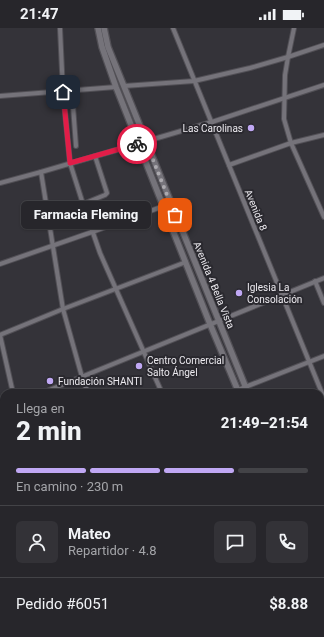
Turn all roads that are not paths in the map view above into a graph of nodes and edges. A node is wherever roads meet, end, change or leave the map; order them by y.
1 (60, 28) edge
2 (98, 28) edge
3 (104, 28) edge
4 (173, 28) edge
5 (294, 28) edge
6 (324, 45) edge
7 (288, 58) junction
8 (194, 81) junction
9 (324, 85) edge
10 (124, 86) junction
11 (116, 87) junction
12 (63, 92) junction
13 (0, 96) edge
14 (284, 98) junction
15 (64, 101) junction
16 (212, 122) junction
17 (324, 135) edge
18 (146, 142) junction
19 (138, 143) junction
20 (291, 143) junction
21 (76, 146) dead end
22 (95, 156) junction
23 (70, 163) junction
24 (229, 165) junction
25 (41, 172) junction
26 (0, 183) edge
27 (324, 203) edge
28 (83, 204) junction
29 (319, 205) junction
30 (164, 206) junction
31 (324, 217) edge
32 (92, 232) junction
33 (54, 246) junction
34 (186, 262) junction
35 (0, 264) edge
36 (324, 278) edge
37 (315, 282) junction
38 (116, 288) junction
39 (282, 294) junction
40 (324, 304) edge
41 (63, 309) junction
42 (219, 320) junction
43 (210, 324) junction
44 (0, 335) edge
45 (143, 352) junction
46 (324, 356) edge
47 (309, 362) junction
48 (82, 377) junction
49 (246, 387) junction
50 (12, 389) edge
51 (52, 389) edge
52 (86, 389) edge
53 (160, 389) edge
54 (237, 389) edge
55 (242, 389) edge
56 (320, 389) edge

1 - 12 street
2 - 11 street, Avenida 4 Bella Vista
3 - 10 street, Avenida 4 Bella Vista
4 - 8 street, Avenida 8
5 - 7 street
6 - 7 street
7 - 8 street
7 - 14 street
8 - 10 street
8 - 16 street, Avenida 8
9 - 14 street
10 - 18 street, Avenida 4 Bella Vista
11 - 12 street
11 - 19 street, Avenida 4 Bella Vista
12 - 13 street
12 - 15 street
14 - 16 street
14 - 20 street
15 - 21 street
15 - 23 street
16 - 18 street
16 - 24 street, Avenida 8
17 - 20 street
18 - 19 street
18 - 42 street, Avenida 4 Bella Vista
19 - 22 street
19 - 30 street, Avenida 4 Bella Vista
20 - 24 street
20 - 29 street
22 - 23 street
22 - 28 street
23 - 25 street
23 - 28 street
24 - 39 street, Avenida 8
25 - 26 street
25 - 33 street
27 - 29 street
28 - 32 street
29 - 31 street
30 - 32 street
30 - 34 street, Avenida 4 Bella Vista
32 - 33 street
32 - 38 street
33 - 35 street
33 - 41 street
34 - 38 street
34 - 43 street, Avenida 4 Bella Vista
36 - 37 street
37 - 39 street
37 - 40 street
38 - 41 street
38 - 45 street
39 - 42 street
39 - 47 street, Avenida 8
41 - 44 street
41 - 48 street
42 - 43 street
42 - 49 street, Avenida 4 Bella Vista
43 - 45 street
43 - 54 street, Avenida 4 Bella Vista
44 - 50 street
45 - 48 street
45 - 53 street
46 - 47 street
47 - 49 street
47 - 56 street, Avenida 8
48 - 51 street
48 - 52 street
49 - 55 street

